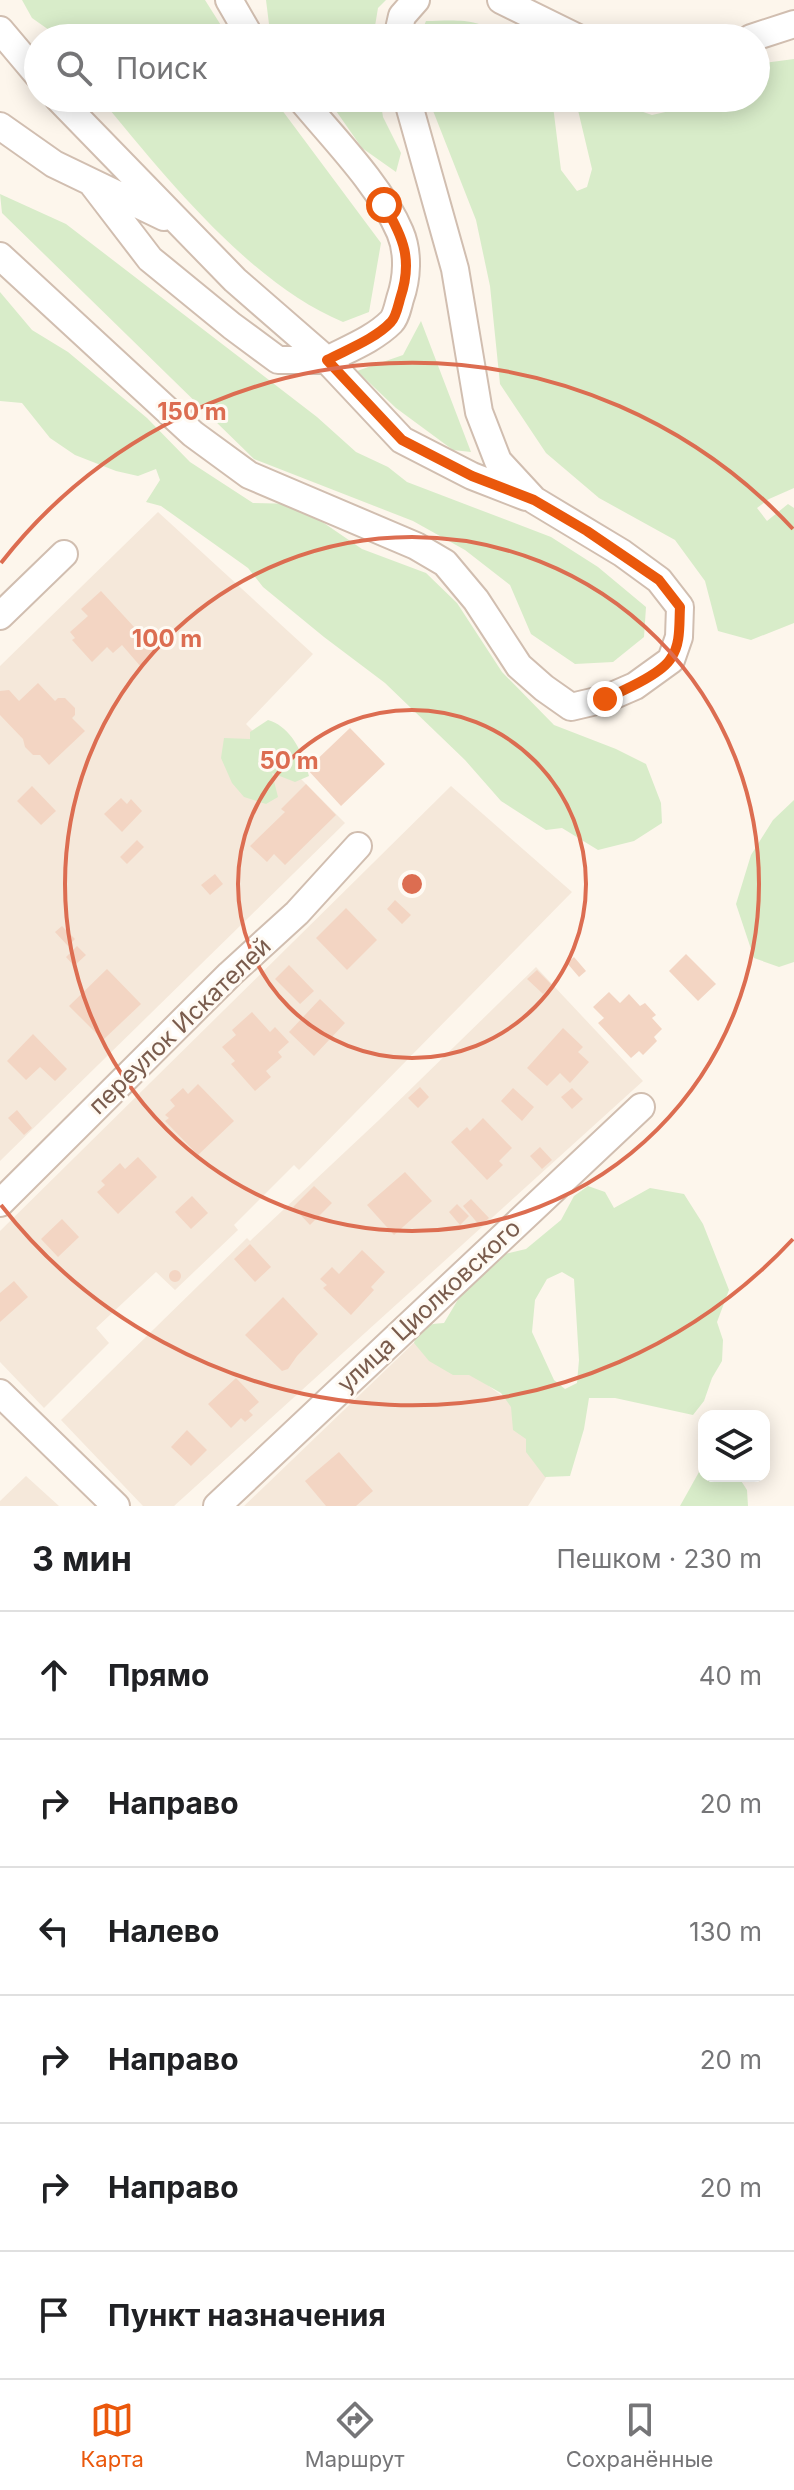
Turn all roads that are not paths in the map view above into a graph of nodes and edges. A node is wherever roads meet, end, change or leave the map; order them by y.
1 (229, 0) edge
2 (416, 0) edge
3 (501, 0) edge
4 (243, 24) edge
5 (400, 24) edge
6 (550, 24) edge
7 (794, 24) edge
8 (0, 30) edge
9 (770, 32) edge
10 (24, 58) edge
11 (72, 112) edge
12 (312, 112) edge
13 (411, 112) edge
14 (0, 126) edge
15 (91, 182) junction
16 (183, 227) junction
17 (0, 256) edge
18 (327, 360) junction
19 (534, 500) junction
20 (64, 554) dead end
21 (0, 616) edge
22 (358, 846) dead end
23 (641, 1107) dead end
24 (0, 1203) edge
25 (0, 1393) edge
26 (116, 1506) edge
27 (217, 1506) edge

1 - 4 street
2 - 5 street
3 - 6 street
7 - 9 street
8 - 10 street
11 - 16 street
12 - 18 street
13 - 19 street
14 - 15 street
15 - 16 street
15 - 18 street
16 - 18 street
17 - 19 street
18 - 19 street
20 - 21 street
22 - 24 street, переулок Искателей
23 - 27 street, улица Циолковского
25 - 26 street

